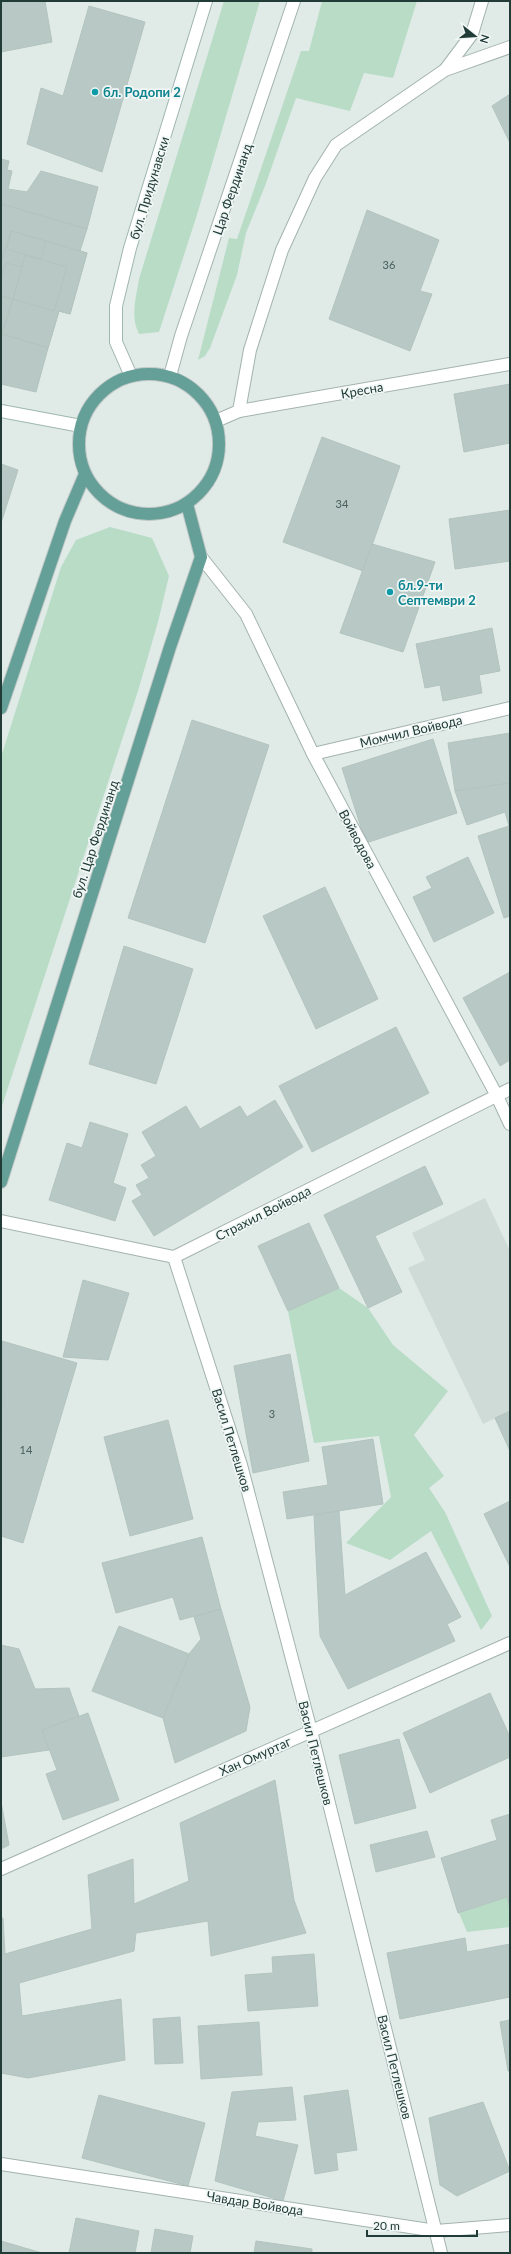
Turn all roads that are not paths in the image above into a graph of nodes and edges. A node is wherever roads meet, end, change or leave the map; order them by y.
1 (206, 1) edge
2 (294, 1) edge
3 (482, 1) edge
4 (510, 47) edge
5 (445, 70) junction
6 (510, 364) edge
7 (131, 376) junction
8 (170, 376) junction
9 (239, 411) junction
10 (1, 412) edge
11 (216, 421) junction
12 (81, 426) junction
13 (85, 474) junction
14 (187, 504) junction
15 (201, 557) junction
16 (1, 708) edge
17 (510, 708) edge
18 (313, 754) junction
19 (510, 1089) edge
20 (497, 1096) junction
21 (510, 1124) edge
22 (1, 1182) edge
23 (1, 1221) edge
24 (174, 1257) junction
25 (510, 1643) edge
26 (311, 1731) junction
27 (1, 1869) edge
28 (1, 2164) edge
29 (508, 2224) edge
30 (436, 2231) junction
31 (441, 2253) edge

1 - 7 street, бул. Придунавски
2 - 8 street, Цар Фердинанд
3 - 5 street
4 - 5 street
5 - 9 street
6 - 9 street, Кресна
7 - 8 main road
7 - 12 main road
8 - 11 main road
9 - 11 street, Кресна
10 - 12 street
11 - 14 main road
12 - 13 main road
13 - 14 main road
13 - 16 main road
14 - 15 main road
15 - 18 street, Войводова
15 - 22 main road, бул. Цар Фердинанд
17 - 18 street, Момчил Войвода
18 - 20 street, Войводова
19 - 20 street, Страхил Войвода
20 - 21 street, Войводова
20 - 24 street, Страхил Войвода
23 - 24 street
24 - 26 street, Васил Петлешков
25 - 26 street, Хан Омуртаг
26 - 27 street, Хан Омуртаг
26 - 30 street, Васил Петлешков
28 - 30 street, Чавдар Войвода
29 - 30 street, Чавдар Войвода
30 - 31 street, Васил Петлешков

